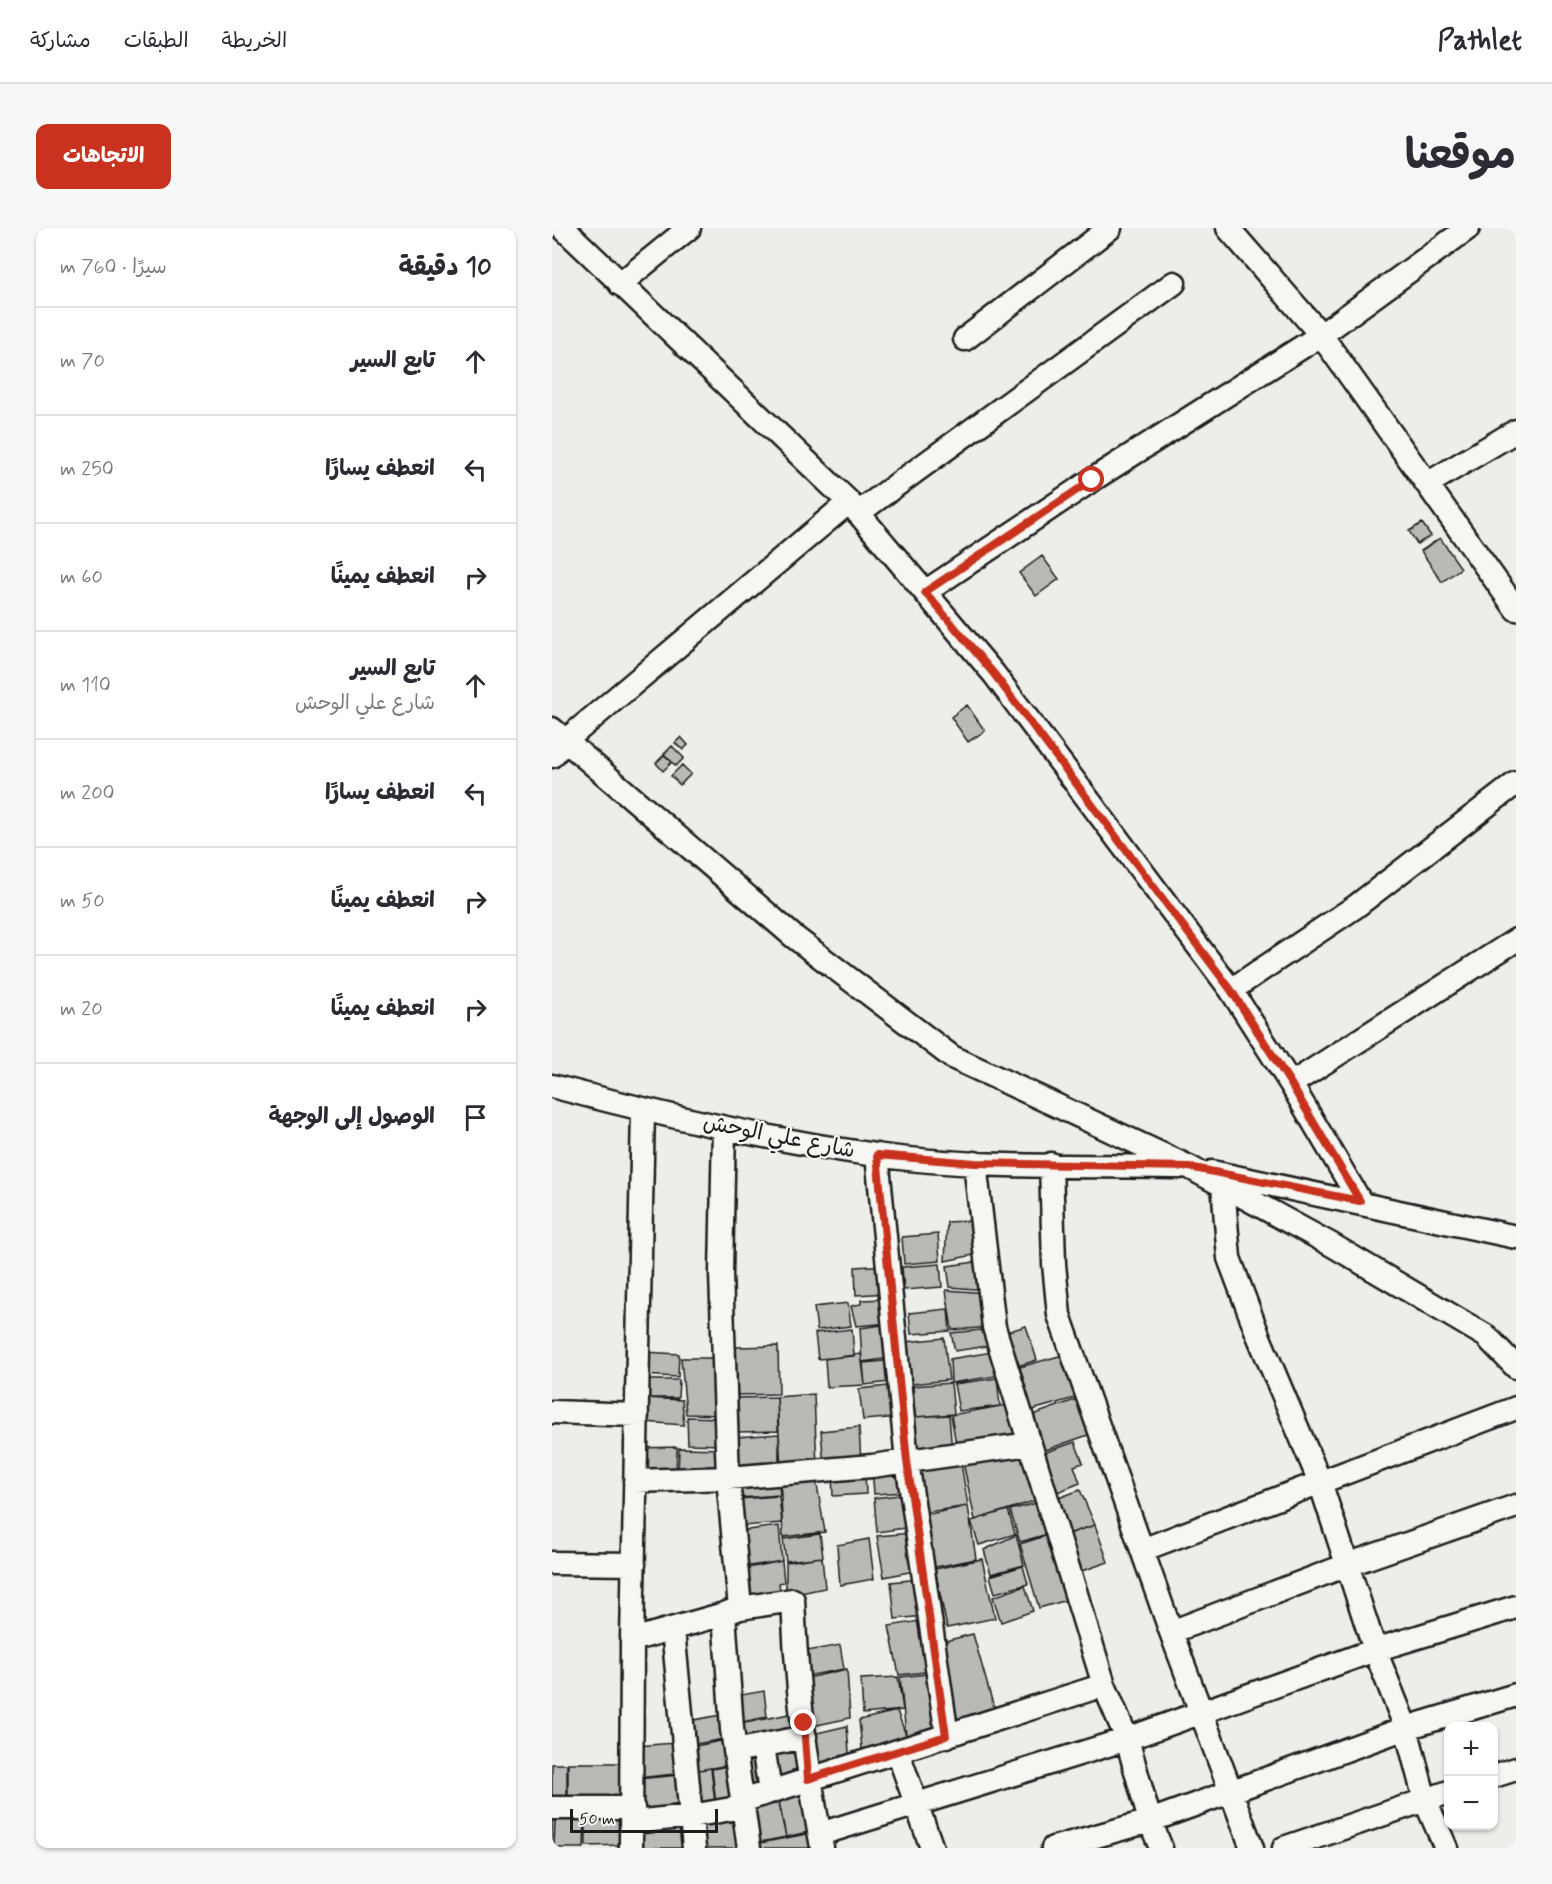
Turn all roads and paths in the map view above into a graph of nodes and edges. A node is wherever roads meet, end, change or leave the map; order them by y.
1 (563, 228) edge
2 (689, 228) edge
3 (1110, 228) edge
4 (1228, 228) edge
5 (1468, 228) edge
6 (1174, 283) dead end
7 (620, 284) junction
8 (1321, 335) junction
9 (965, 339) dead end
10 (1516, 431) edge
11 (1427, 484) junction
12 (854, 508) junction
13 (925, 592) junction
14 (1516, 609) edge
15 (556, 742) edge
16 (1516, 783) edge
17 (1516, 939) edge
18 (1231, 990) junction
19 (1291, 1084) junction
20 (552, 1086) edge
21 (643, 1110) junction
22 (724, 1128) junction
23 (877, 1155) junction
24 (975, 1163) junction
25 (1051, 1164) junction
26 (1189, 1167) junction
27 (1223, 1185) junction
28 (1360, 1201) junction
29 (1516, 1237) edge
30 (1516, 1367) edge
31 (1516, 1408) edge
32 (552, 1412) edge
33 (637, 1416) junction
34 (1030, 1443) junction
35 (907, 1461) junction
36 (728, 1478) junction
37 (635, 1480) junction
38 (1320, 1482) junction
39 (1516, 1506) edge
40 (1142, 1550) junction
41 (552, 1563) edge
42 (634, 1564) junction
43 (1347, 1565) junction
44 (1516, 1607) edge
45 (732, 1611) junction
46 (673, 1630) junction
47 (1171, 1632) junction
48 (632, 1640) junction
49 (1375, 1650) junction
50 (1104, 1685) junction
51 (1516, 1695) edge
52 (1202, 1712) junction
53 (1406, 1728) junction
54 (946, 1736) junction
55 (805, 1737) junction
56 (1127, 1739) junction
57 (763, 1746) junction
58 (735, 1751) junction
59 (898, 1753) junction
60 (1516, 1769) edge
61 (1498, 1775) edge
62 (808, 1779) junction
63 (770, 1792) junction
64 (1230, 1792) junction
65 (1444, 1794) edge
66 (1425, 1800) junction
67 (916, 1806) junction
68 (742, 1807) junction
69 (552, 1808) edge
70 (633, 1815) junction
71 (691, 1816) junction
72 (1150, 1821) junction
73 (821, 1841) edge
74 (631, 1848) edge
75 (694, 1848) edge
76 (749, 1848) edge
77 (932, 1848) edge
78 (1053, 1848) edge
79 (1161, 1848) edge
80 (1252, 1848) edge
81 (1284, 1848) edge
82 (1446, 1848) edge

1 - 7 street
2 - 7 street
3 - 9 street
4 - 8 street
5 - 8 street
6 - 12 street
7 - 12 street
8 - 11 street
8 - 13 street
10 - 11 street
11 - 14 street
12 - 13 street
12 - 15 street
13 - 18 street
15 - 26 street
16 - 18 street
17 - 19 street
18 - 19 street
19 - 28 street
20 - 21 street, شارع علي الوحش
21 - 22 street, شارع علي الوحش
21 - 33 street
22 - 23 street, شارع علي الوحش
22 - 36 street
23 - 24 street, شارع علي الوحش
23 - 35 street
24 - 25 street, شارع علي الوحش
24 - 34 street
25 - 26 street, شارع علي الوحش
25 - 40 street
26 - 27 street
26 - 28 street
27 - 30 street
27 - 38 street
28 - 29 street
31 - 38 street
32 - 33 street
33 - 37 street
34 - 35 street
34 - 50 street
35 - 36 street
35 - 54 street
36 - 37 street
36 - 45 street
37 - 42 street
38 - 40 street
38 - 43 street
39 - 43 street
40 - 47 street
41 - 42 street
42 - 48 street
43 - 47 street
43 - 49 street
44 - 49 street
45 - 46 street
45 - 55 street
45 - 58 street
46 - 48 street
46 - 71 street
47 - 52 street
48 - 70 street
49 - 52 street
49 - 53 street
50 - 54 street
50 - 56 street
51 - 53 street
52 - 56 street
52 - 64 street
53 - 64 street
53 - 66 street
54 - 59 street
55 - 57 street
55 - 62 street
56 - 67 street
56 - 72 street
57 - 58 street
57 - 63 street
58 - 68 street
59 - 62 street
59 - 67 street
60 - 61 street
62 - 63 street
62 - 73 street
63 - 68 street
64 - 72 street
64 - 80 street
65 - 66 street
66 - 81 street
66 - 82 street
67 - 73 street
67 - 77 street
68 - 71 street
68 - 76 street
69 - 70 street
70 - 71 street
70 - 74 street
71 - 75 street
72 - 78 street
72 - 79 street

